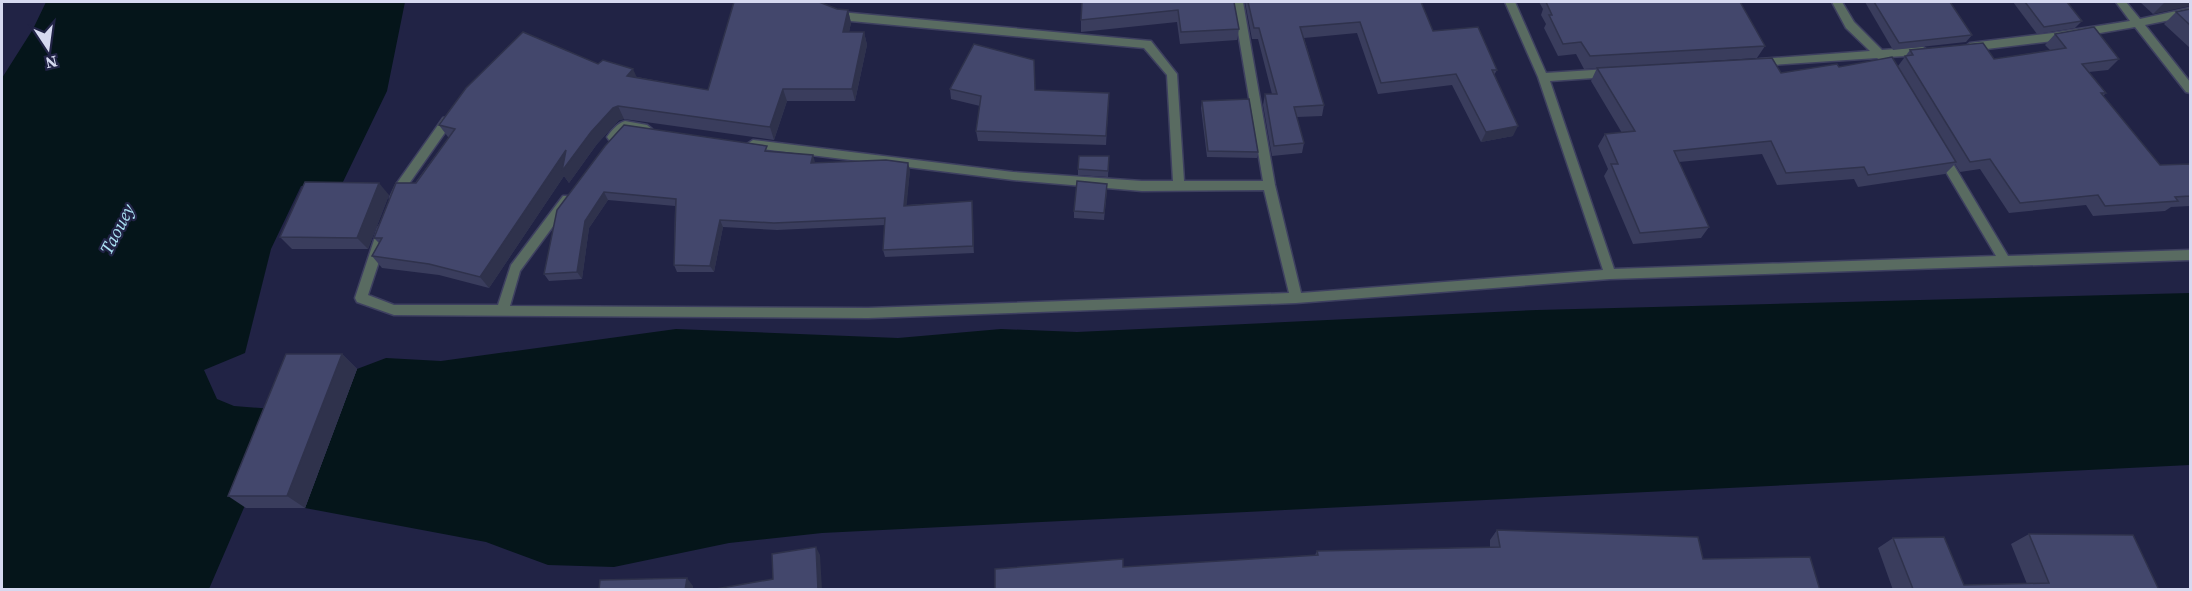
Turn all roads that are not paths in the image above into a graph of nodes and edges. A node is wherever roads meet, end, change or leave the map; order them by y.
1 (1238, 2) edge
2 (1510, 2) edge
3 (1837, 2) edge
4 (2121, 2) edge
5 (2190, 12) edge
6 (840, 16) edge
7 (2138, 24) junction
8 (1961, 48) edge
9 (1938, 50) edge
10 (1885, 61) junction
11 (1744, 64) edge
12 (1615, 73) edge
13 (1543, 77) junction
14 (2190, 89) edge
15 (447, 121) edge
16 (664, 132) edge
17 (735, 142) edge
18 (1937, 148) edge
19 (603, 149) edge
20 (1179, 185) junction
21 (1269, 185) junction
22 (574, 189) edge
23 (2190, 255) edge
24 (2005, 261) junction
25 (1610, 274) junction
26 (1296, 298) junction
27 (502, 311) junction

1 - 21 street
2 - 13 street
3 - 10 street
4 - 7 street
5 - 7 street
6 - 20 street
7 - 8 street
7 - 14 street
9 - 10 street
10 - 11 street
12 - 13 street
13 - 25 street
15 - 27 street
16 - 19 street
17 - 20 street
18 - 24 street
20 - 21 street
21 - 26 street
22 - 27 street
23 - 24 street
24 - 25 street
25 - 26 street
26 - 27 street

